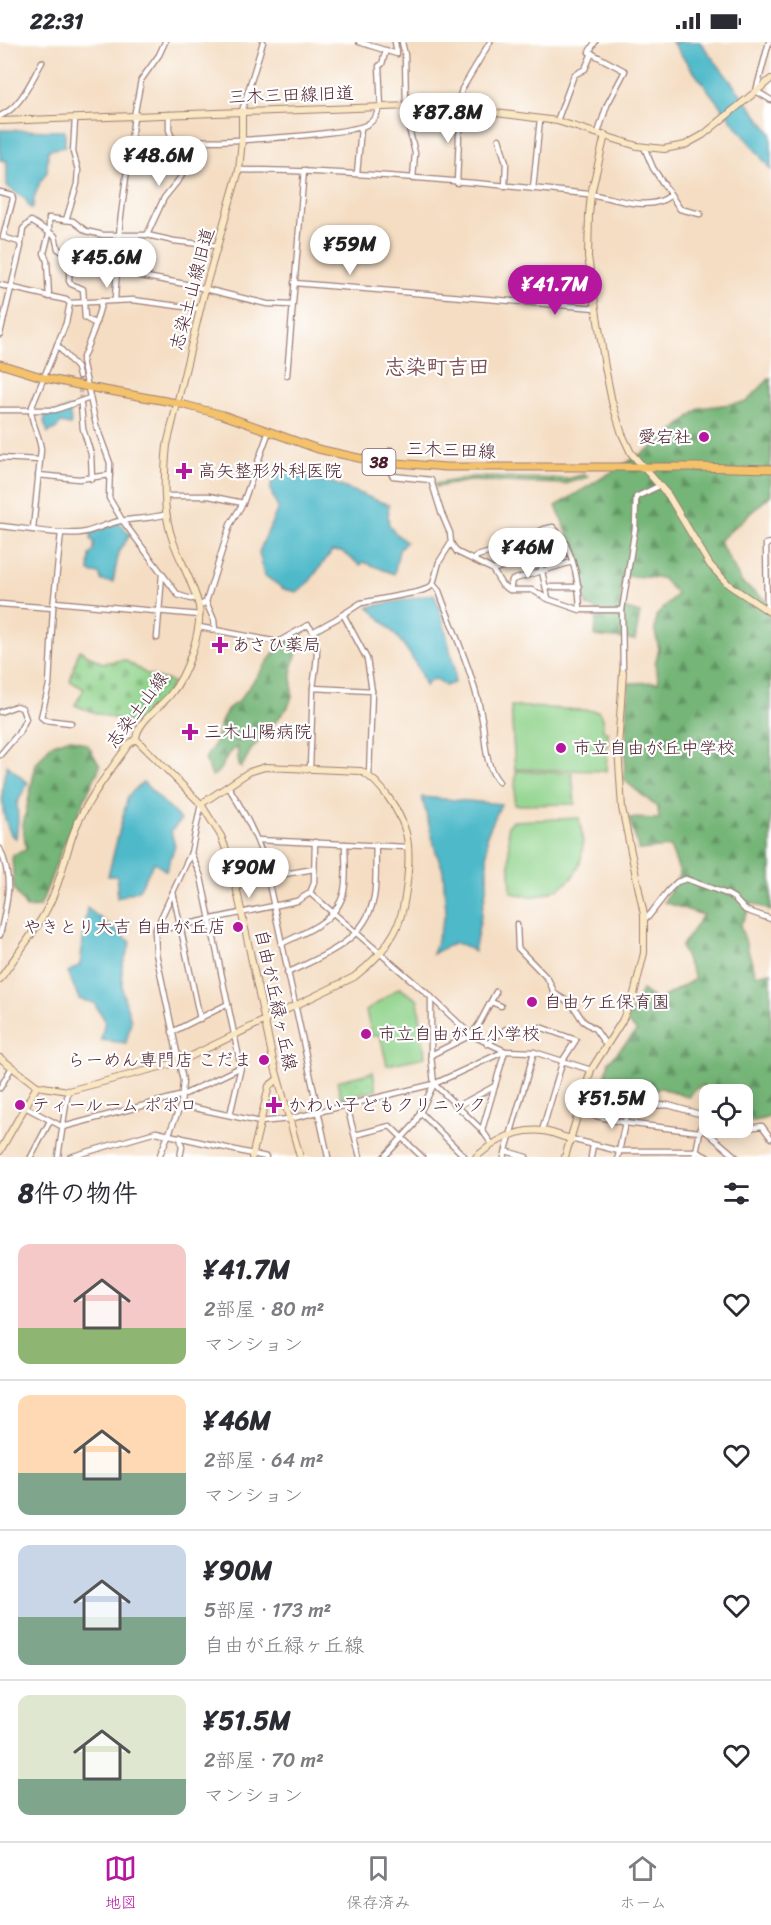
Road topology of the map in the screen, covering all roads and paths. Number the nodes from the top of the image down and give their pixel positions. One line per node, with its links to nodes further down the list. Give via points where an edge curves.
1 (165, 42): 24 (street, via 141,80)
2 (263, 42): 21 (street)
3 (359, 42): 9 (street)
4 (395, 42): 11 (street)
5 (402, 42): 12 (street)
6 (490, 42): 19 (street, via 462,89)
7 (595, 42): 10 (street, via 589,52)
8 (769, 42): 15 (street)
9 (386, 50): 11 (street); 18 (street, via 379,66)
10 (592, 53): 28 (street, via 585,69 574,75); 30 (street, via 625,71 608,105)
11 (397, 54): 12 (street)
12 (405, 55): 17 (street)
13 (42, 62): 23 (street, via 21,99)
14 (771, 79): 15 (street, 三木三田線旧道)
15 (756, 91): 16 (street); 34 (street, 三木三田線旧道, via 704,135 685,145)
16 (771, 100)
17 (409, 106): 18 (street, 三木三田線旧道); 19 (street, 三木三田線旧道); 38 (street, via 415,153)
18 (380, 107): 21 (street, 三木三田線旧道); 29 (street, via 372,122)
19 (457, 107): 20 (street, 三木三田線旧道)
20 (465, 109): 25 (street, 三木三田線旧道); 39 (street, via 459,135)
21 (242, 111): 22 (street, 三木三田線旧道); 32 (street, 志染土山線旧道)
22 (169, 114): 24 (street, 三木三田線旧道); 31 (street, via 170,134)
23 (0, 116)
24 (134, 117): 26 (street, 三木三田線旧道); 48 (street)
25 (540, 118): 28 (street, 三木三田線旧道); 41 (street)
26 (75, 119): 27 (street, 三木三田線旧道); 46 (street, via 73,152 77,184)
27 (0, 121)
28 (557, 121): 30 (street, 三木三田線旧道)
29 (361, 128): 32 (street); 37 (street)
30 (601, 134): 34 (street, 三木三田線旧道); 43 (street)
31 (180, 140): 32 (street); 49 (street, via 186,163)
32 (242, 140): 35 (street, 志染土山線旧道)
33 (499, 140): 40 (street, via 506,163)
34 (644, 147): 44 (street)
35 (239, 170): 36 (street); 51 (street, 志染土山線旧道)
36 (303, 170): 37 (street); 53 (street)
37 (357, 174): 38 (street)
38 (413, 179): 39 (street)
39 (457, 183): 40 (street)
40 (505, 187): 41 (street)
41 (533, 189): 43 (street)
42 (0, 192): 50 (street, via 12,195 13,199 3,237)
43 (591, 194): 44 (street, via 652,204); 63 (street, via 588,257)
44 (670, 195): 45 (street, via 680,209)
45 (700, 214)
46 (66, 220): 47 (street, via 49,218); 48 (street, via 86,231)
47 (49, 234): 50 (street, via 31,221 23,230); 57 (street, via 44,253); 59 (street, via 55,236 58,249 70,259 69,281 83,289)
48 (120, 234): 49 (street); 52 (street)
49 (147, 235): 51 (street)
50 (21, 243): 55 (street)
51 (218, 246): 56 (street, 志染土山線旧道)
52 (118, 272): 56 (street); 58 (street)
53 (294, 283): 62 (street); 63 (street)
54 (0, 285): 55 (street)
55 (12, 288): 57 (street); 66 (street)
56 (205, 290): 62 (street, via 267,304); 64 (street, 志染土山線旧道)
57 (49, 297): 61 (street)
58 (115, 299): 60 (street); 64 (street)
59 (84, 301): 60 (street); 61 (street); 65 (street, via 85,318)
60 (102, 301): 65 (street)
61 (70, 303): 67 (street)
62 (292, 305): 69 (street)
63 (596, 308): 81 (street, via 612,402 631,453)
64 (200, 309): 74 (street, 志染土山線旧道)
65 (96, 324): 72 (street, via 82,360)
66 (0, 334)
67 (57, 345): 70 (street); 71 (street)
68 (0, 364): 71 (main road, 三木三田線 / 38)
69 (286, 375)
70 (79, 376)
71 (45, 378): 72 (main road, 三木三田線 / 38); 76 (street)
72 (88, 387): 73 (street); 74 (main road, 三木三田線 / 38)
73 (90, 398): 76 (street, via 55,410); 85 (street, via 110,463)
74 (177, 403): 78 (main road, 三木三田線 / 38); 88 (street, 志染土山線, via 167,445)
75 (81, 405): 86 (street, via 83,429 92,454)
76 (31, 409): 77 (street); 80 (street, via 40,441)
77 (0, 410)
78 (269, 431): 81 (main road, 三木三田線 / 38, via 318,449 372,461 446,467); 89 (street)
79 (0, 458): 80 (street)
80 (40, 460): 84 (street)
81 (643, 467): 82 (main road, 三木三田線 / 38); 87 (street)
82 (771, 469)
83 (389, 470): 95 (street, via 393,476 431,480)
84 (38, 475): 86 (street); 93 (street)
85 (110, 475): 86 (street); 91 (street, via 109,498)
86 (92, 479)
87 (659, 486): 116 (street, via 636,497); 118 (street, via 710,565 729,585)
88 (165, 496): 89 (street, via 208,496); 90 (street, 志染土山線)
89 (243, 504): 111 (street, via 230,525)
90 (166, 514): 91 (street); 108 (street, 志染土山線, via 172,540)
91 (122, 520): 94 (street, via 83,533); 103 (street)
92 (0, 526): 93 (street)
93 (33, 529): 94 (street)
94 (61, 533): 110 (street)
95 (452, 543): 99 (street, via 457,552); 104 (street)
96 (771, 543): 118 (street, via 766,544)
97 (566, 544): 98 (street); 99 (street, via 553,527); 100 (street)
98 (538, 554): 101 (street); 102 (street)
99 (474, 560): 101 (street)
100 (573, 562): 102 (street); 106 (street)
101 (492, 570): 107 (street)
102 (543, 571): 105 (street); 107 (street, via 512,580)
103 (162, 574): 108 (street, via 178,595); 117 (street)
104 (433, 584): 119 (street, via 418,592 361,603); 134 (street, via 439,591 476,695 488,761)
105 (546, 587): 106 (street); 109 (street)
106 (579, 587): 115 (street)
107 (510, 590): 109 (street, via 532,590)
108 (197, 598): 113 (street, 志染土山線)
109 (548, 599): 115 (street)
110 (54, 602): 114 (street); 117 (street)
111 (206, 602): 113 (street); 122 (street)
112 (0, 604): 114 (street)
113 (199, 606): 120 (street, 志染土山線)
114 (53, 608): 129 (street, via 49,686 41,717)
115 (580, 610): 116 (street)
116 (622, 610): 125 (street)
117 (159, 611): 120 (street); 124 (street)
118 (769, 612)
119 (344, 614): 123 (street); 127 (street, via 367,659)
120 (200, 615): 121 (street, 志染土山線)
121 (199, 627): 122 (street); 130 (street, 志染土山線, via 177,685 140,728)
122 (215, 630): 123 (street, via 278,642 308,625)
123 (314, 631): 126 (street, via 317,643)
124 (157, 638)
125 (623, 672): 153 (street, via 618,748 622,808)
126 (313, 688): 127 (street); 132 (street)
127 (372, 691): 133 (street)
128 (0, 712): 131 (street, via 16,706 22,708 26,719)
129 (71, 723)
130 (136, 739): 136 (street, 自由が丘緑ヶ丘線); 164 (street, 志染土山線, via 84,811 48,906)
131 (0, 755)
132 (310, 768): 133 (street, via 361,771); 135 (street, via 265,767)
133 (369, 776): 141 (street, via 401,818)
134 (499, 782)
135 (228, 786): 136 (street); 137 (street)
136 (201, 804): 143 (street); 151 (street, 自由が丘緑ヶ丘線, via 221,836)
137 (257, 840): 138 (street); 145 (street)
138 (315, 842): 139 (street); 144 (street)
139 (345, 844): 140 (street); 152 (street, via 344,890)
140 (376, 845): 141 (street); 159 (street, via 374,896 369,914)
141 (407, 847): 162 (street, via 403,912 395,933)
142 (0, 849): 148 (street, via 6,863)
143 (191, 853): 146 (street); 154 (street)
144 (314, 869): 145 (street); 147 (street)
145 (267, 877): 150 (street)
146 (173, 892): 157 (street); 158 (street)
147 (310, 893): 150 (street, via 297,901); 152 (street)
148 (9, 894): 149 (street); 160 (street)
149 (0, 895)
150 (272, 906): 151 (street); 161 (street)
151 (242, 912): 154 (street); 172 (street, 自由が丘緑ヶ丘線)
152 (333, 913): 159 (street); 161 (street, via 313,929)
153 (644, 918): 155 (street, via 677,882 686,879 727,894 745,910); 177 (street, via 644,953 634,994)
154 (210, 919): 157 (street); 168 (street)
155 (771, 919)
156 (517, 924): 177 (street, via 518,948 548,979 555,994 572,1004)
157 (180, 926): 158 (street); 171 (street)
158 (155, 931): 173 (street)
159 (356, 932): 162 (street); 163 (street, via 336,950)
160 (0, 935)
161 (281, 944): 163 (street)
162 (380, 954): 166 (street); 170 (street, via 354,977)
163 (287, 973): 170 (street)
164 (0, 979)
165 (496, 992): 167 (street)
166 (431, 997): 175 (street); 180 (street)
167 (491, 1002): 169 (street); 175 (street)
168 (228, 1004): 171 (street); 174 (street)
169 (501, 1006)
170 (294, 1007): 172 (street); 202 (street)
171 (200, 1019): 173 (street)
172 (264, 1022): 174 (street); 187 (street, 自由が丘緑ヶ丘線)
173 (172, 1032): 183 (street)
174 (235, 1035): 183 (street); 185 (street)
175 (471, 1035): 176 (street); 180 (street)
176 (487, 1044): 178 (street); 182 (street, via 506,1029 522,1032 540,1026 576,1040)
177 (606, 1045): 186 (street)
178 (505, 1051): 179 (street); 188 (street); 190 (street)
179 (534, 1052): 182 (street); 214 (street)
180 (431, 1055): 188 (street)
181 (0, 1058): 184 (street)
182 (563, 1060): 186 (street); 213 (street)
183 (179, 1062): 192 (street); 194 (street)
184 (12, 1067): 189 (street); 191 (street)
185 (241, 1067): 194 (street); 204 (street)
186 (591, 1070): 193 (street)
187 (278, 1079): 205 (street, 自由が丘緑ヶ丘線); 207 (street, via 269,1086)
188 (434, 1084): 196 (street); 197 (street); 200 (street)
189 (37, 1086): 192 (street); 198 (street)
190 (495, 1086): 197 (street); 211 (street)
191 (0, 1088)
192 (68, 1091): 209 (street)
193 (586, 1091): 199 (street); 201 (street)
194 (183, 1095): 195 (street); 209 (street)
195 (181, 1105): 204 (street); 216 (street)
196 (347, 1106): 202 (street); 217 (street)
197 (458, 1106): 211 (street)
198 (25, 1107): 206 (street); 227 (street)
199 (628, 1107): 203 (street, via 668,1105); 208 (street)
200 (420, 1112): 219 (street); 241 (street)
201 (580, 1112): 208 (street); 222 (street)
202 (317, 1113): 205 (street); 237 (street)
203 (699, 1114)
204 (230, 1115): 207 (street)
205 (289, 1119): 207 (street); 236 (street, 自由が丘緑ヶ丘線)
206 (50, 1121): 209 (street); 230 (street)
207 (260, 1122): 229 (street)
208 (625, 1123): 212 (street); 228 (street)
209 (63, 1127): 231 (street)
210 (753, 1127): 221 (street, via 762,1126)
211 (482, 1130): 223 (street)
212 (699, 1130)
213 (542, 1131): 214 (street); 222 (street)
214 (511, 1134): 223 (street); 226 (street)
215 (699, 1134): 225 (street)
216 (168, 1135): 218 (street); 232 (street, via 156,1132); 233 (street)
217 (355, 1136): 219 (street, via 390,1126); 238 (street)
218 (180, 1137): 229 (street); 234 (street)
219 (402, 1137): 239 (street); 240 (street)
220 (711, 1138): 249 (street)
221 (771, 1138)
222 (571, 1139): 224 (street); 245 (street)
223 (491, 1143): 242 (street)
224 (593, 1145): 228 (street); 246 (street)
225 (695, 1150): 228 (street); 247 (street); 248 (street)
226 (506, 1151): 243 (street); 244 (street)
227 (0, 1152)
228 (618, 1154)
229 (253, 1156): 235 (street)
230 (31, 1157)
231 (58, 1157)
232 (70, 1157)
233 (159, 1157)
234 (180, 1157)
235 (266, 1157)
236 (300, 1157)
237 (328, 1157)
238 (360, 1157)
239 (384, 1157)
240 (422, 1157)
241 (465, 1157)
242 (476, 1157)
243 (504, 1157)
244 (526, 1157)
245 (565, 1157)
246 (591, 1157)
247 (695, 1157)
248 (707, 1157)
249 (736, 1157)

